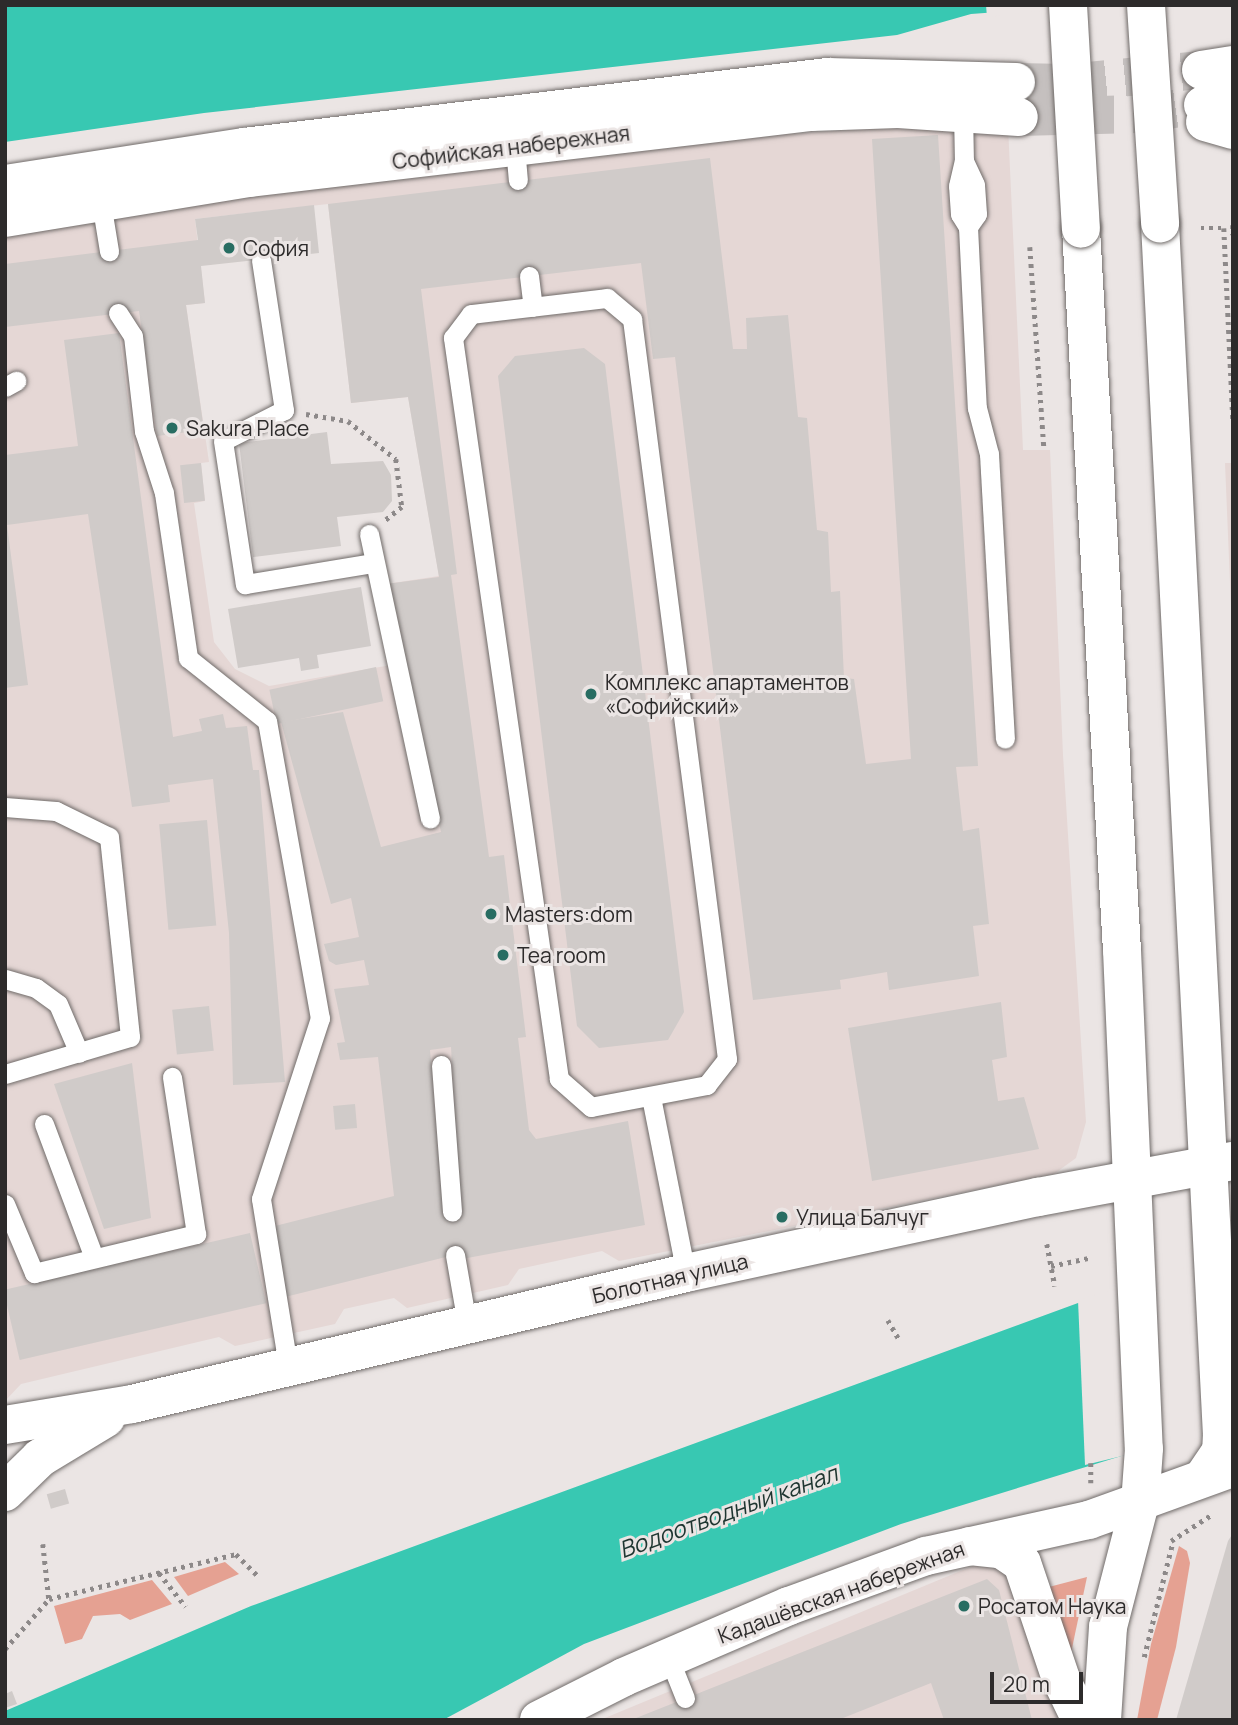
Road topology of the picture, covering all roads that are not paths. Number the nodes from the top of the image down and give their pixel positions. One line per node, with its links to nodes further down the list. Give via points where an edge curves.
1 (1068, 5): 25 (street, bridge)
2 (1146, 5): 24 (street, bridge)
3 (963, 111): 4 (street, Софийская набережная, via 1018,99 828,77 244,146); 5 (street, Софийская набережная, via 811,112 516,163 250,178); 14 (lane, via 964,161 958,186 960,215 968,228 977,408 989,454)
4 (5, 184)
5 (101, 202): 6 (street, Софийская набережная); 7 (lane)
6 (5, 218)
7 (108, 251)
8 (261, 260): 13 (lane, via 284,410 223,441 245,584)
9 (529, 276): 10 (lane)
10 (533, 307): 22 (lane, via 607,298 632,319 727,1059 707,1085); 22 (lane, via 471,314 453,338 559,1079 591,1107)
11 (118, 313): 32 (lane, via 133,336 144,431 163,493 188,658 267,721 320,1018 261,1199)
12 (369, 534): 13 (lane)
13 (373, 563): 16 (lane)
14 (1005, 739)
15 (5, 807): 18 (lane, via 56,811 109,837 130,1037)
16 (430, 819)
17 (5, 979): 18 (lane, via 36,988 58,1004)
18 (79, 1052): 20 (lane)
19 (441, 1065): 27 (lane)
20 (5, 1074)
21 (172, 1077): 29 (lane, via 196,1234)
22 (651, 1097): 30 (lane)
23 (44, 1124): 29 (lane)
24 (1221, 1163): 25 (street, Болотная улица); 35 (street, via 1213,1253)
25 (1133, 1181): 30 (street, Болотная улица); 37 (street, via 1144,1449)
26 (5, 1204): 29 (lane, via 34,1273)
27 (452, 1212)
28 (456, 1255): 31 (lane)
29 (94, 1258)
30 (686, 1273): 31 (street, Болотная улица)
31 (467, 1324): 32 (street, Болотная улица)
32 (288, 1366): 33 (street, Болотная улица)
33 (132, 1404): 34 (street, Болотная улица); 36 (street, Болотная улица, via 40,1458)
34 (5, 1425)
35 (1220, 1460): 37 (street, Кадашёвская набережная)
36 (5, 1492)
37 (1140, 1503): 38 (street, Кадашёвская набережная, via 1078,1523); 43 (street, via 1108,1627)
38 (954, 1547): 39 (street, Кадашёвская набережная, via 789,1606); 42 (street, via 1001,1549 1022,1563 1061,1679)
39 (669, 1658): 40 (lane); 41 (street, Кадашёвская набережная)
40 (685, 1698)
41 (539, 1720)
42 (1081, 1720)
43 (1101, 1720)

